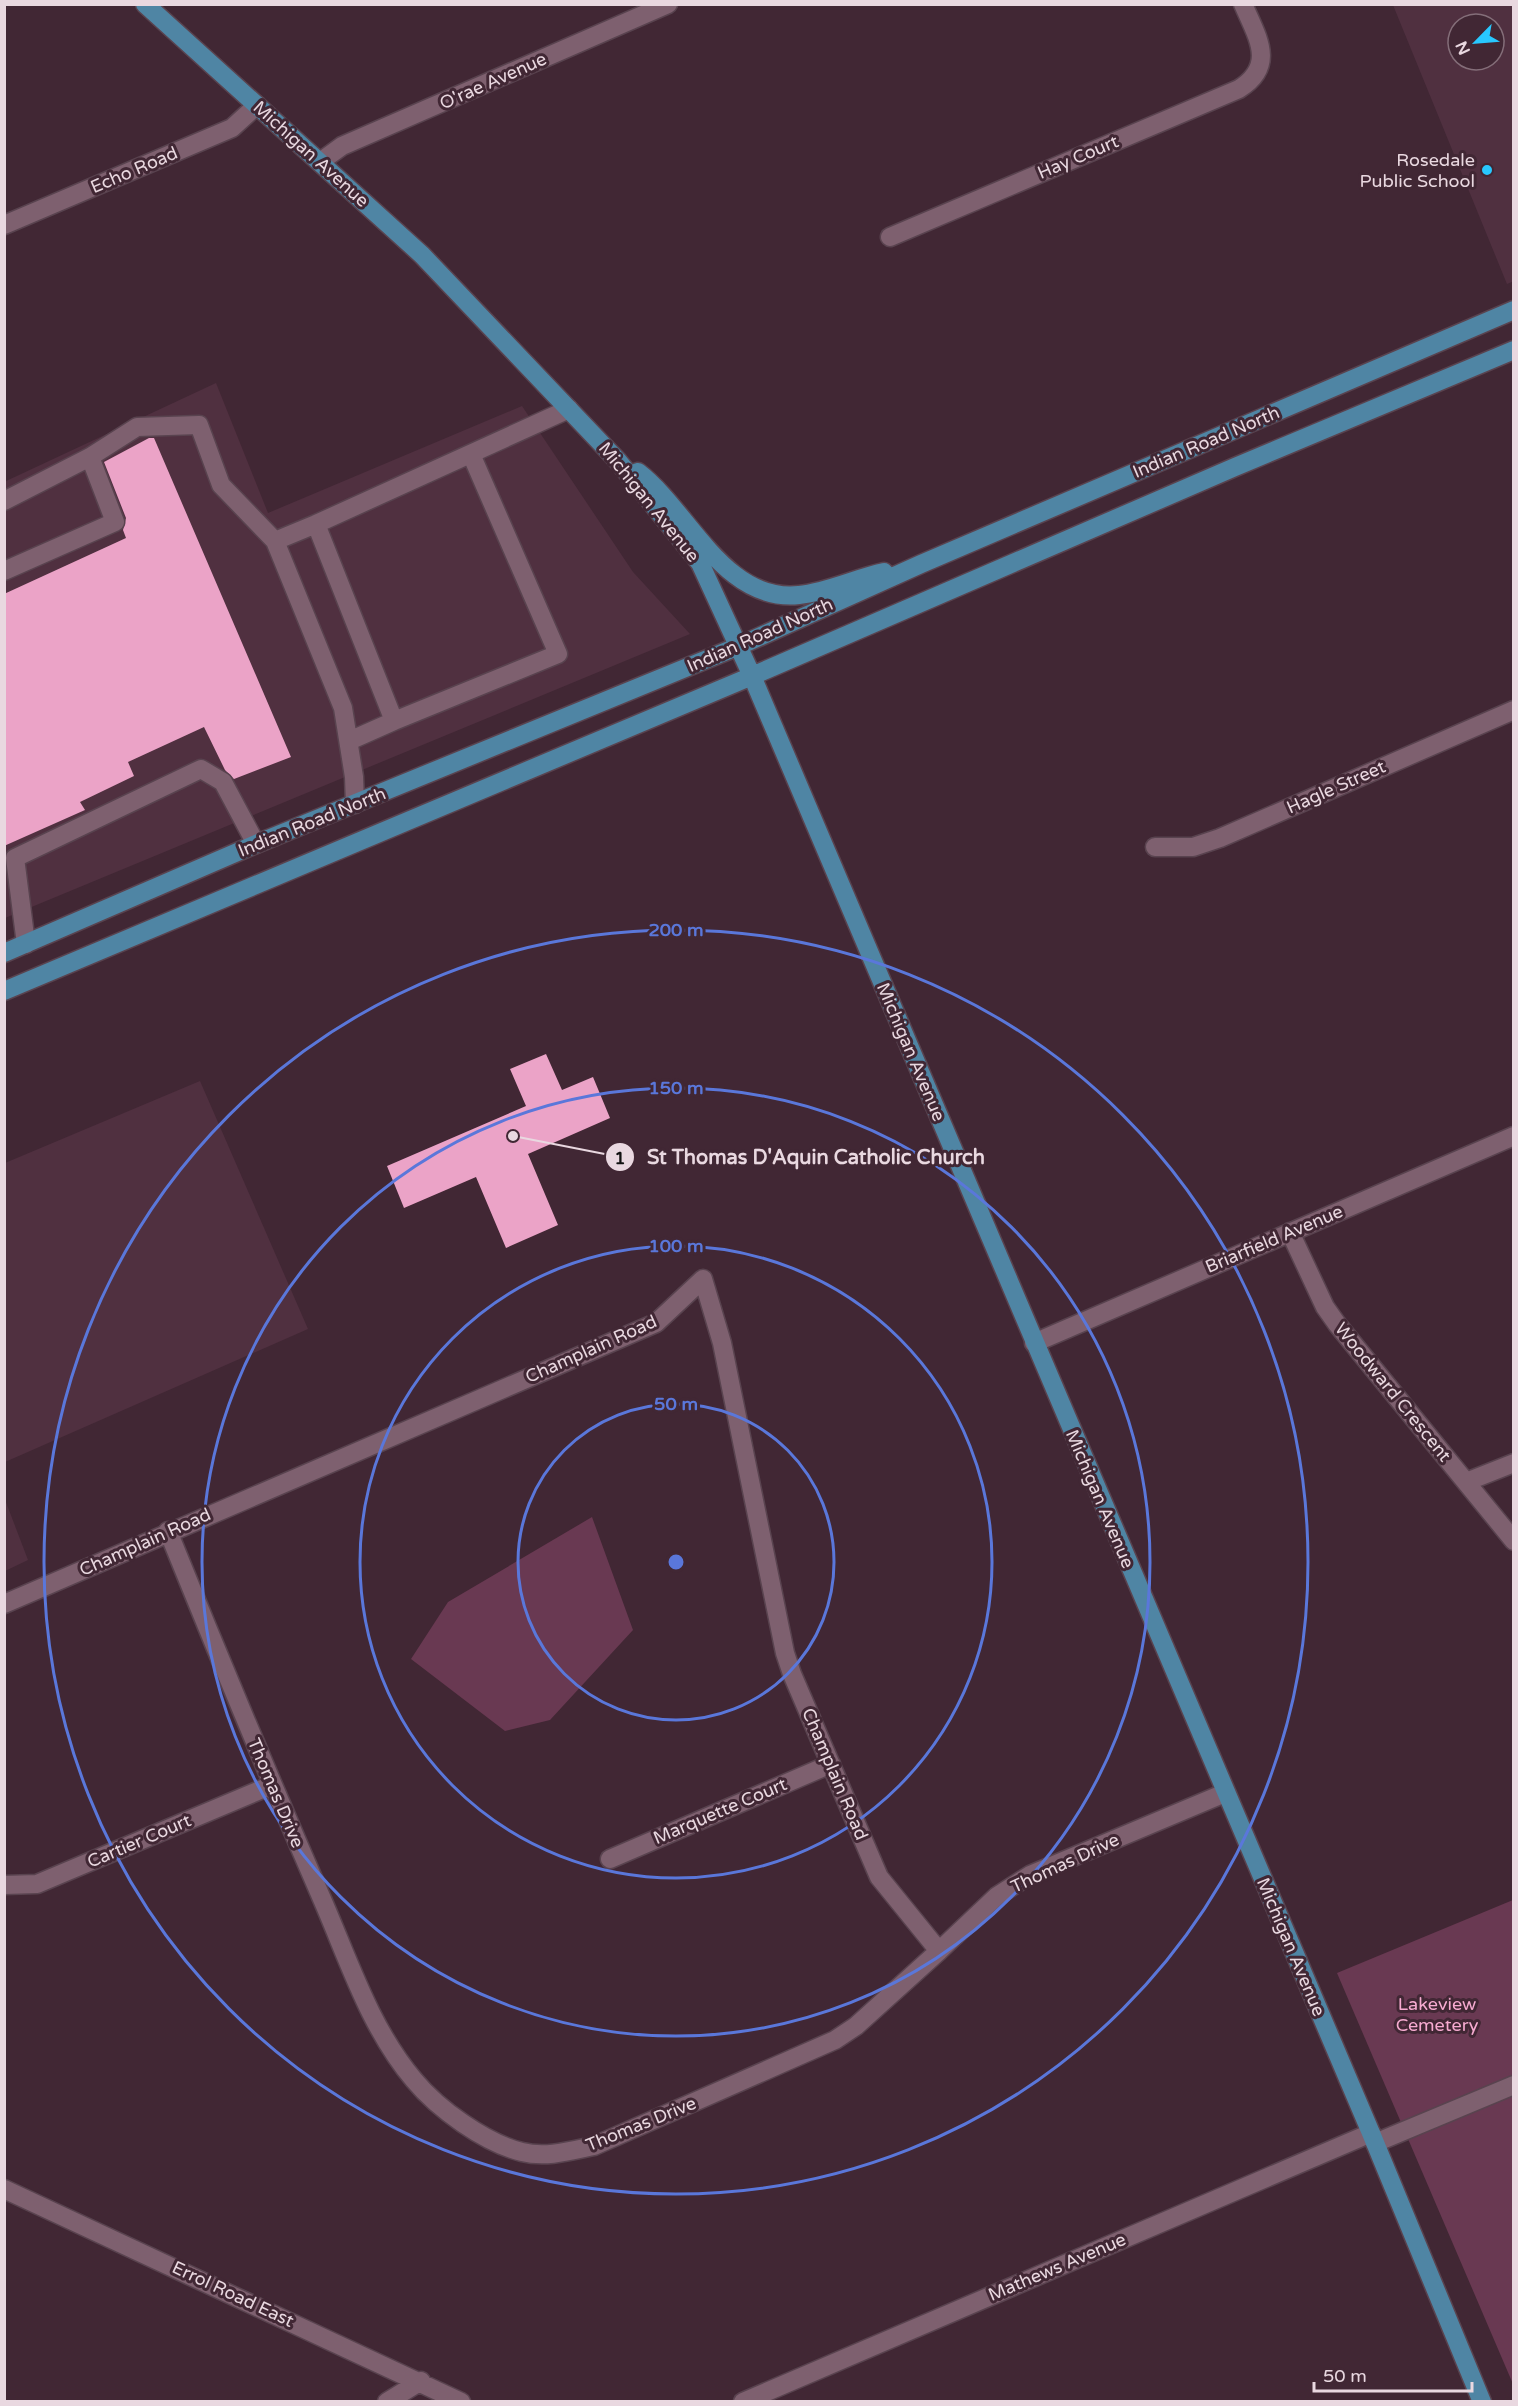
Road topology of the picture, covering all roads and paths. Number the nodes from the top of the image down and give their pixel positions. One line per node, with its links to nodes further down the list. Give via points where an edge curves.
1 (145, 4): 4 (main road, Michigan Avenue)
2 (668, 4): 5 (street, O'rae Avenue, via 342,146)
3 (1243, 4): 7 (street, Hay Court, via 1262,49 1259,69 1239,89)
4 (257, 105): 5 (main road, Michigan Avenue); 6 (street, Echo Road, via 232,128)
5 (320, 162): 10 (main road, Michigan Avenue, via 422,255)
6 (4, 225)
7 (890, 237)
8 (1514, 310): 17 (main road, Indian Road North)
9 (1514, 350): 20 (main road, Indian Road North)
10 (569, 409): 11 (street); 13 (main road, Michigan Avenue)
11 (471, 454): 15 (street); 22 (street, via 558,654)
12 (90, 458): 14 (street); 16 (street, via 137,427 199,425 221,484); 18 (street, via 115,522)
13 (618, 461): 17 (main road, via 663,494 723,567 751,586 799,595); 19 (main road, Michigan Avenue, via 700,563)
14 (4, 501)
15 (316, 524): 16 (street); 22 (street)
16 (275, 541): 23 (street, via 343,708)
17 (921, 564): 19 (main road, Indian Road North)
18 (4, 571)
19 (739, 646): 20 (main road, Michigan Avenue); 24 (main road, Indian Road North)
20 (752, 676): 29 (main road, Indian Road North); 32 (main road, Michigan Avenue)
21 (1514, 710): 26 (street, Hagle Street, via 1220,838 1193,847)
22 (394, 721): 23 (street)
23 (349, 741): 24 (street)
24 (355, 804): 25 (main road, Indian Road North)
25 (256, 844): 27 (main road, Indian Road North); 27 (street, via 223,782 201,770 15,858)
26 (1155, 847)
27 (26, 944): 28 (main road, Indian Road North)
28 (4, 953)
29 (4, 991)
30 (1514, 1136): 31 (street, Briarfield Avenue)
31 (1290, 1232): 32 (street, Briarfield Avenue); 34 (street, Woodward Crescent, via 1337,1324)
32 (1034, 1342): 40 (main road, Michigan Avenue)
33 (1514, 1463): 34 (street)
34 (1466, 1482): 36 (street, Woodward Crescent)
35 (168, 1531): 37 (street, Champlain Road); 38 (street, Champlain Road, via 656,1323 703,1279 722,1343 786,1653); 39 (street, Thomas Drive)
36 (1514, 1541)
37 (4, 1604)
38 (831, 1764): 41 (street, Marquette Court); 43 (street, Champlain Road, via 879,1877)
39 (272, 1785): 42 (street, Cartier Court, via 37,1884); 43 (street, Thomas Drive, via 384,2041 443,2110 522,2152 559,2154 594,2146 835,2040 856,2026)
40 (1225, 1793): 43 (street, Thomas Drive, via 1030,1875 997,1896); 45 (main road, Michigan Avenue)
41 (610, 1858)
42 (4, 1885)
43 (939, 1951)
44 (1514, 2085): 45 (street, Mathews Avenue)
45 (1373, 2138): 50 (street, Mathews Avenue); 51 (main road, Michigan Avenue)
46 (4, 2189): 47 (street, Errol Road East)
47 (421, 2381): 48 (street); 49 (street, Errol Road East)
48 (387, 2402)
49 (461, 2402)
50 (743, 2402)
51 (1482, 2402)

